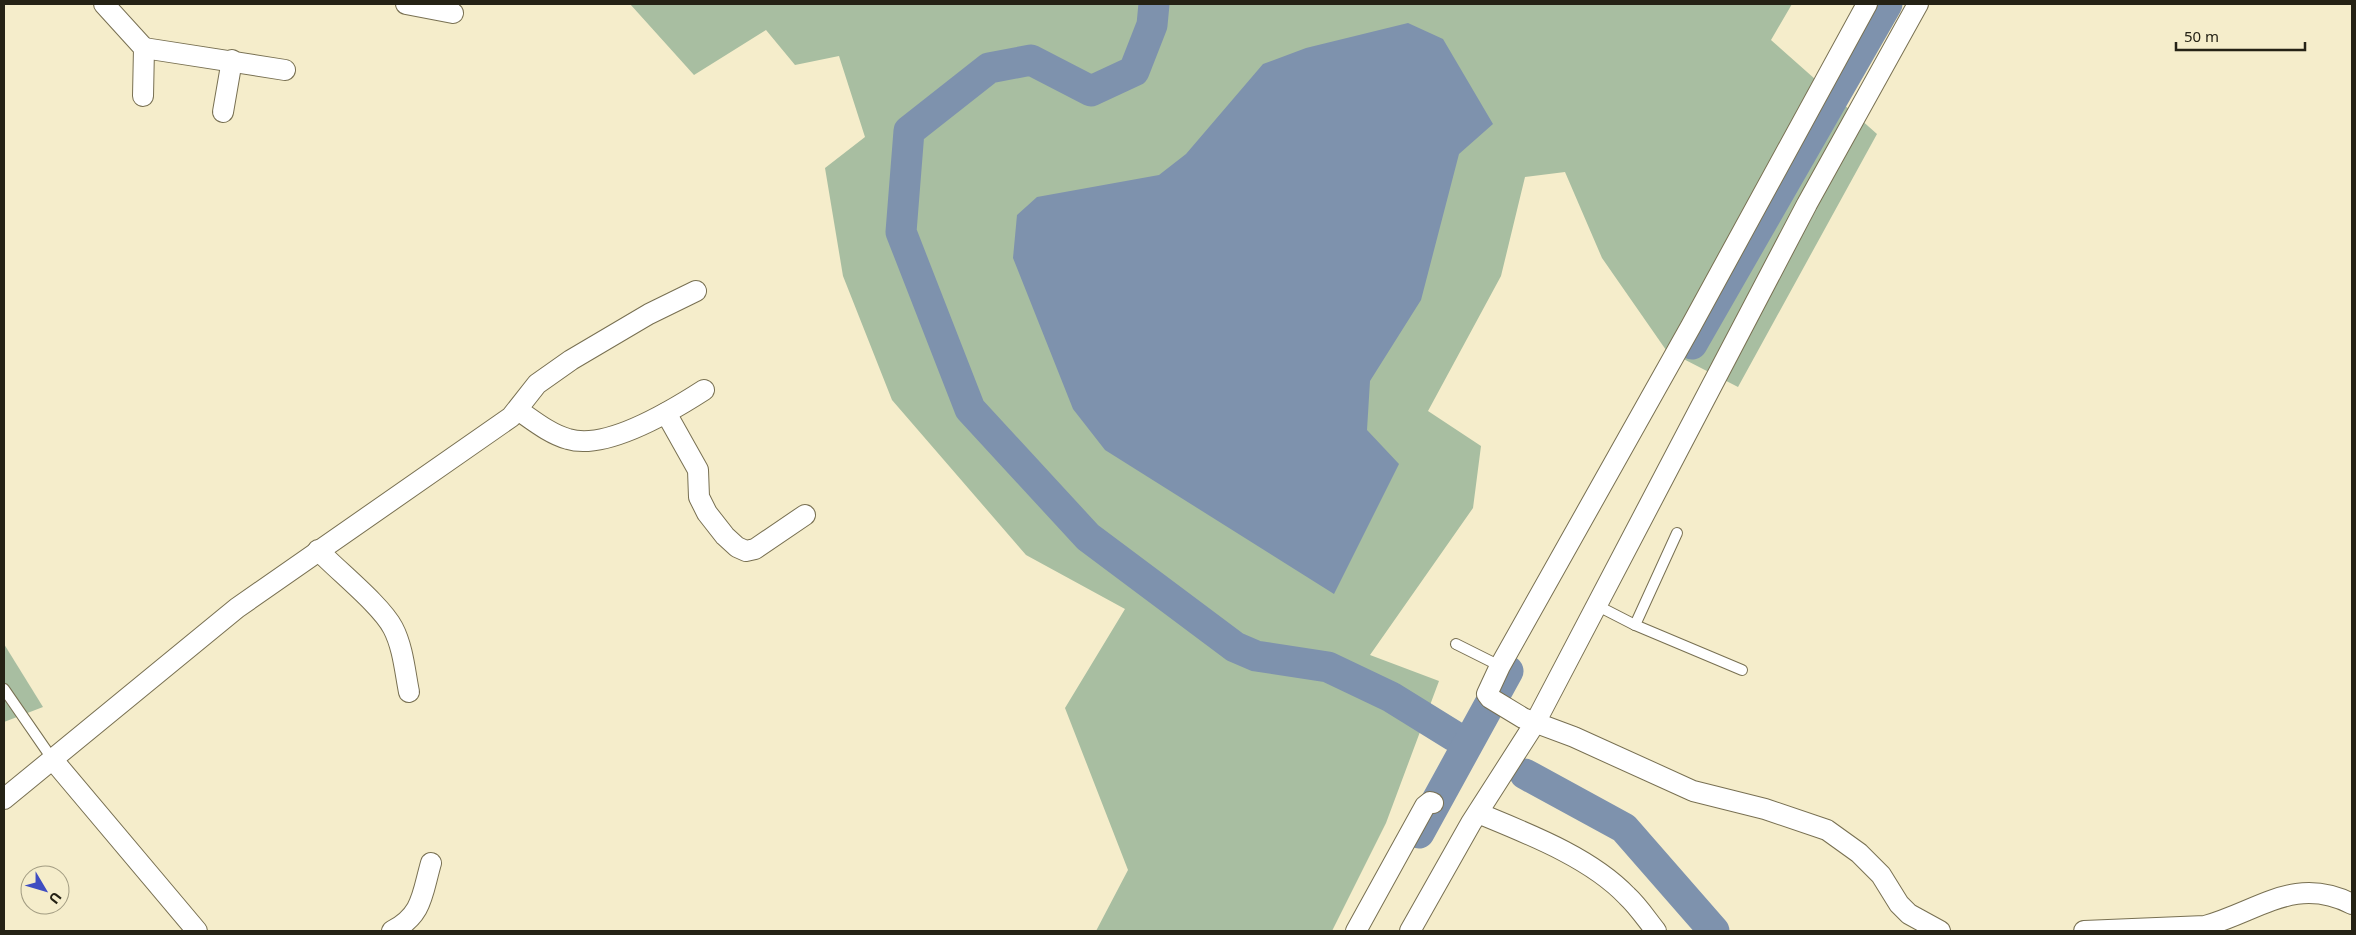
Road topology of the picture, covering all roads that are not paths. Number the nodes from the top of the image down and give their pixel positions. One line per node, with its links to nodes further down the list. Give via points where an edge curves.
1 (104, 4): 6 (street)
2 (406, 4): 5 (street)
3 (1867, 4): 21 (street)
4 (1918, 4): 18 (street, via 1807,204)
5 (453, 13)
6 (144, 48): 7 (street); 9 (street)
7 (232, 60): 8 (street); 10 (street)
8 (284, 70)
9 (143, 96)
10 (223, 112)
11 (696, 291): 13 (street, via 649,314 571,360 537,384)
12 (704, 390): 14 (street)
13 (518, 410): 14 (street, via 551,432 580,441 607,437); 17 (street)
14 (666, 413): 15 (street, via 698,470 702,504 737,547 746,551 754,549)
15 (805, 515)
16 (1677, 533): 19 (lane)
17 (318, 550): 24 (street, via 394,629); 26 (street, via 237,608)
18 (1596, 605): 19 (lane); 25 (street)
19 (1635, 625): 22 (lane)
20 (1456, 644): 21 (lane)
21 (1500, 666): 25 (street, via 1487,694)
22 (1742, 670)
23 (4, 689): 26 (lane)
24 (409, 692)
25 (1528, 726): 29 (street); 37 (street, via 1574,737 1693,791 1765,809 1827,830 1859,852 1909,914)
26 (53, 760): 27 (street); 32 (street)
27 (4, 799)
28 (1433, 803): 34 (street, via 1425,806)
29 (1482, 806): 35 (street); 36 (street, via 1586,864 1627,895)
30 (431, 863): 33 (street, via 413,917)
31 (2352, 904): 38 (street, via 2327,894 2309,893 2276,897 2206,926)
32 (197, 931)
33 (392, 931)
34 (1356, 931)
35 (1410, 931)
36 (1656, 931)
37 (1940, 931)
38 (2084, 931)

